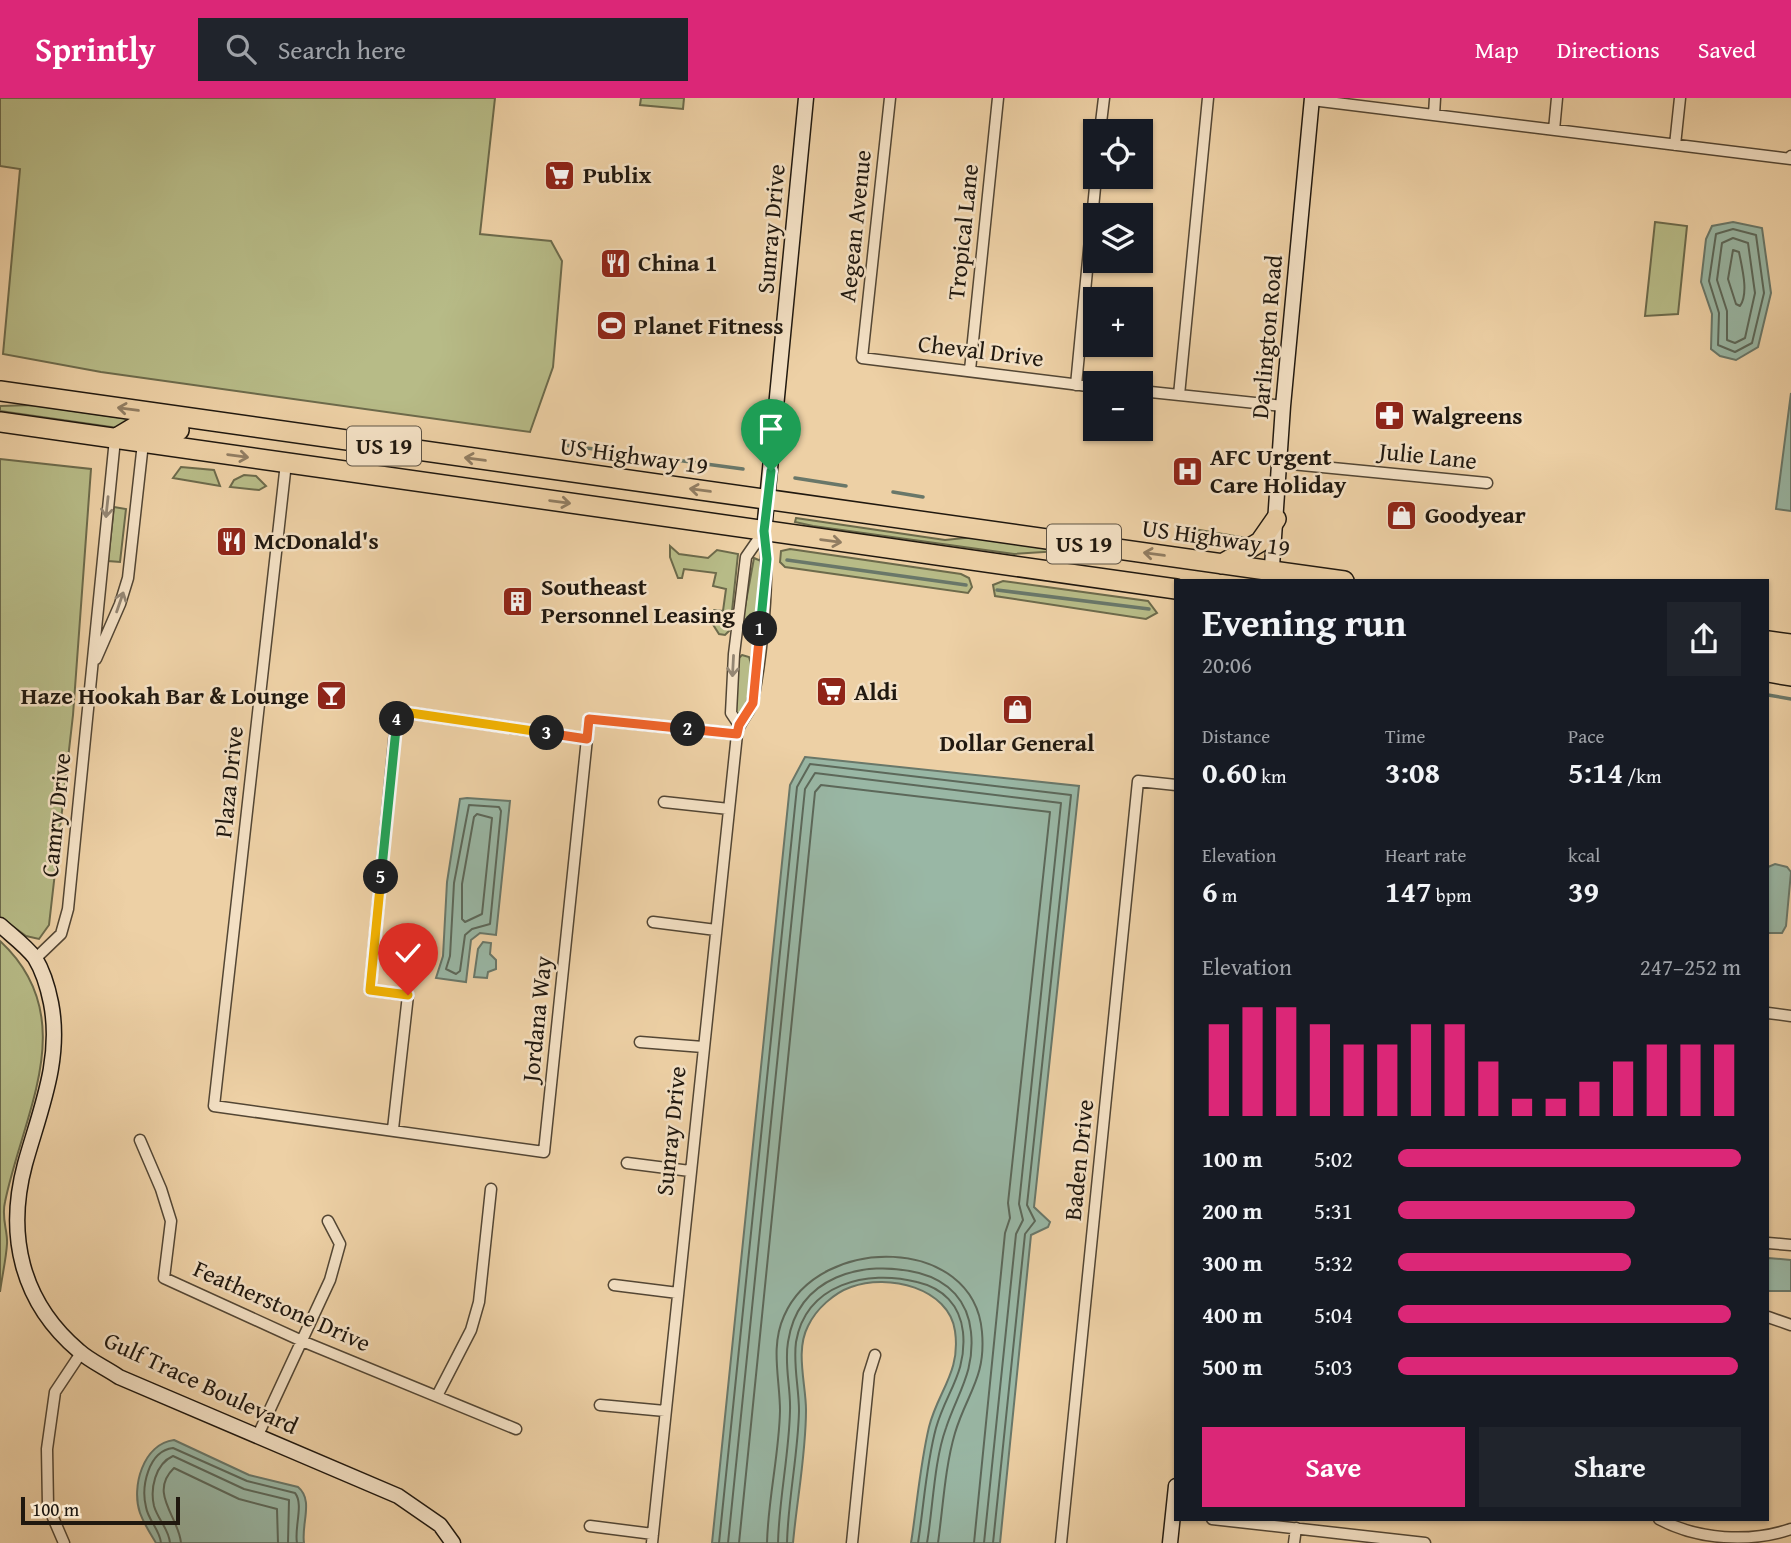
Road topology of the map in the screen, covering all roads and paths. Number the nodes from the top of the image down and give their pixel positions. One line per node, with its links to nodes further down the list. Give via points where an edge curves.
1 (806, 98): 31 (street, Sunray Drive)
2 (890, 98): 16 (street, Aegean Avenue)
3 (998, 98): 17 (street, Tropical Lane)
4 (1104, 98): 11 (street)
5 (1208, 98): 22 (street)
6 (1436, 98): 10 (street)
7 (1557, 98): 12 (street)
8 (1680, 98): 13 (street)
9 (1312, 99): 10 (street); 23 (street, Darlington Road)
10 (1434, 115): 12 (street)
11 (1101, 119)
12 (1554, 130): 13 (street)
13 (1675, 145): 14 (street)
14 (1791, 158)
15 (1095, 189): 18 (street)
16 (862, 358): 17 (street, Cheval Drive)
17 (970, 370): 18 (street, Cheval Drive)
18 (1076, 384): 19 (street, Cheval Drive)
19 (1083, 385)
20 (0, 391): 26 (highway, US Highway 19 / US 19, one-way to 20)
21 (1153, 392): 22 (street)
22 (1179, 395): 23 (street)
23 (1283, 406): 29 (street, Darlington Road)
24 (0, 422): 25 (highway, US 19)
25 (115, 439): 26 (highway, via 126,430 145,426 289,446); 27 (highway, US 19); 42 (street, Camry Drive, one-way to 42)
26 (340, 440): 31 (highway, US Highway 19 / US 19, one-way to 26)
27 (143, 443): 28 (highway, US 19, one-way to 28); 42 (street, Camry Drive, one-way to 27, via 128,578)
28 (286, 463): 33 (highway, US 19, one-way to 33); 58 (street, Plaza Drive)
29 (1281, 463): 30 (street, Julie Lane); 32 (street, Darlington Road)
30 (1487, 483)
31 (768, 500): 33 (street, Sunray Drive); 34 (highway, US Highway 19 / US 19, one-way to 31)
32 (1276, 519): 34 (highway, via 1260,542); 35 (street, Darlington Road)
33 (764, 531): 37 (highway, US 19, one-way to 37); 45 (street, Sunray Drive, via 767,559 753,703); 45 (street, Sunray Drive, one-way to 45, via 746,557 739,605 731,713)
34 (1222, 564): 35 (highway, US Highway 19 / US 19)
35 (1272, 576): 36 (highway, US Highway 19 / US 19)
36 (1315, 579)
37 (1174, 589)
38 (1769, 641): 39 (highway)
39 (1791, 645)
40 (1769, 659): 41 (highway)
41 (1791, 661)
42 (93, 664): 53 (street, Camry Drive, via 64,928)
43 (1769, 672): 44 (highway)
44 (1791, 676)
45 (738, 729): 46 (street, via 589,719); 49 (street, Sunray Drive)
46 (587, 739): 59 (street, Jordana Way, via 544,1152); 59 (street, via 397,711 370,990 408,995)
47 (1174, 785): 90 (street, Baden Drive, via 1138,781)
48 (664, 802): 49 (street)
49 (729, 809): 52 (street, Sunray Drive)
50 (653, 922): 52 (street)
51 (0, 925): 53 (street, Gulf Trace Boulevard)
52 (716, 930): 57 (street, Sunray Drive)
53 (35, 959): 72 (street, Gulf Trace Boulevard, via 48,989 53,1056 49,1090 25,1165 16,1215 23,1273 44,1314)
54 (1769, 1013): 55 (street)
55 (1791, 1016)
56 (640, 1042): 57 (street)
57 (703, 1047): 62 (street, Sunray Drive)
58 (214, 1106): 59 (street, Jordana Way)
59 (393, 1129)
60 (140, 1140): 71 (street, Featherstone Drive, via 171,1222 164,1278)
61 (627, 1163): 62 (street)
62 (690, 1171): 68 (street, Sunray Drive)
63 (491, 1189): 74 (street, via 479,1302 471,1330)
64 (328, 1221): 71 (street, via 340,1244 330,1280)
65 (1769, 1243): 66 (street)
66 (1791, 1245)
67 (614, 1285): 68 (street)
68 (678, 1293): 76 (street, Sunray Drive)
69 (1769, 1317): 70 (street)
70 (1791, 1325)
71 (302, 1341): 74 (street, Featherstone Drive); 78 (street)
72 (81, 1353): 78 (street, Gulf Trace Boulevard, via 119,1377); 87 (street, via 55,1392 47,1449 48,1506)
73 (875, 1355): 89 (street, via 869,1374)
74 (438, 1394): 77 (street, Featherstone Drive)
75 (600, 1405): 76 (street)
76 (665, 1411): 85 (street, Sunray Drive)
77 (516, 1429)
78 (258, 1435): 88 (street, Gulf Trace Boulevard, via 398,1496 440,1525)
79 (1174, 1521): 91 (street)
80 (1231, 1521): 83 (street)
81 (1663, 1521): 84 (street, via 1694,1535 1727,1542 1757,1542)
82 (590, 1526): 85 (street)
83 (1296, 1528): 86 (street); 92 (street)
84 (1791, 1529)
85 (653, 1538)
86 (1408, 1542): 93 (street)
87 (64, 1543)
88 (453, 1543)
89 (852, 1543)
90 (1061, 1543)
91 (1170, 1543)
92 (1294, 1543)
93 (1425, 1543)

